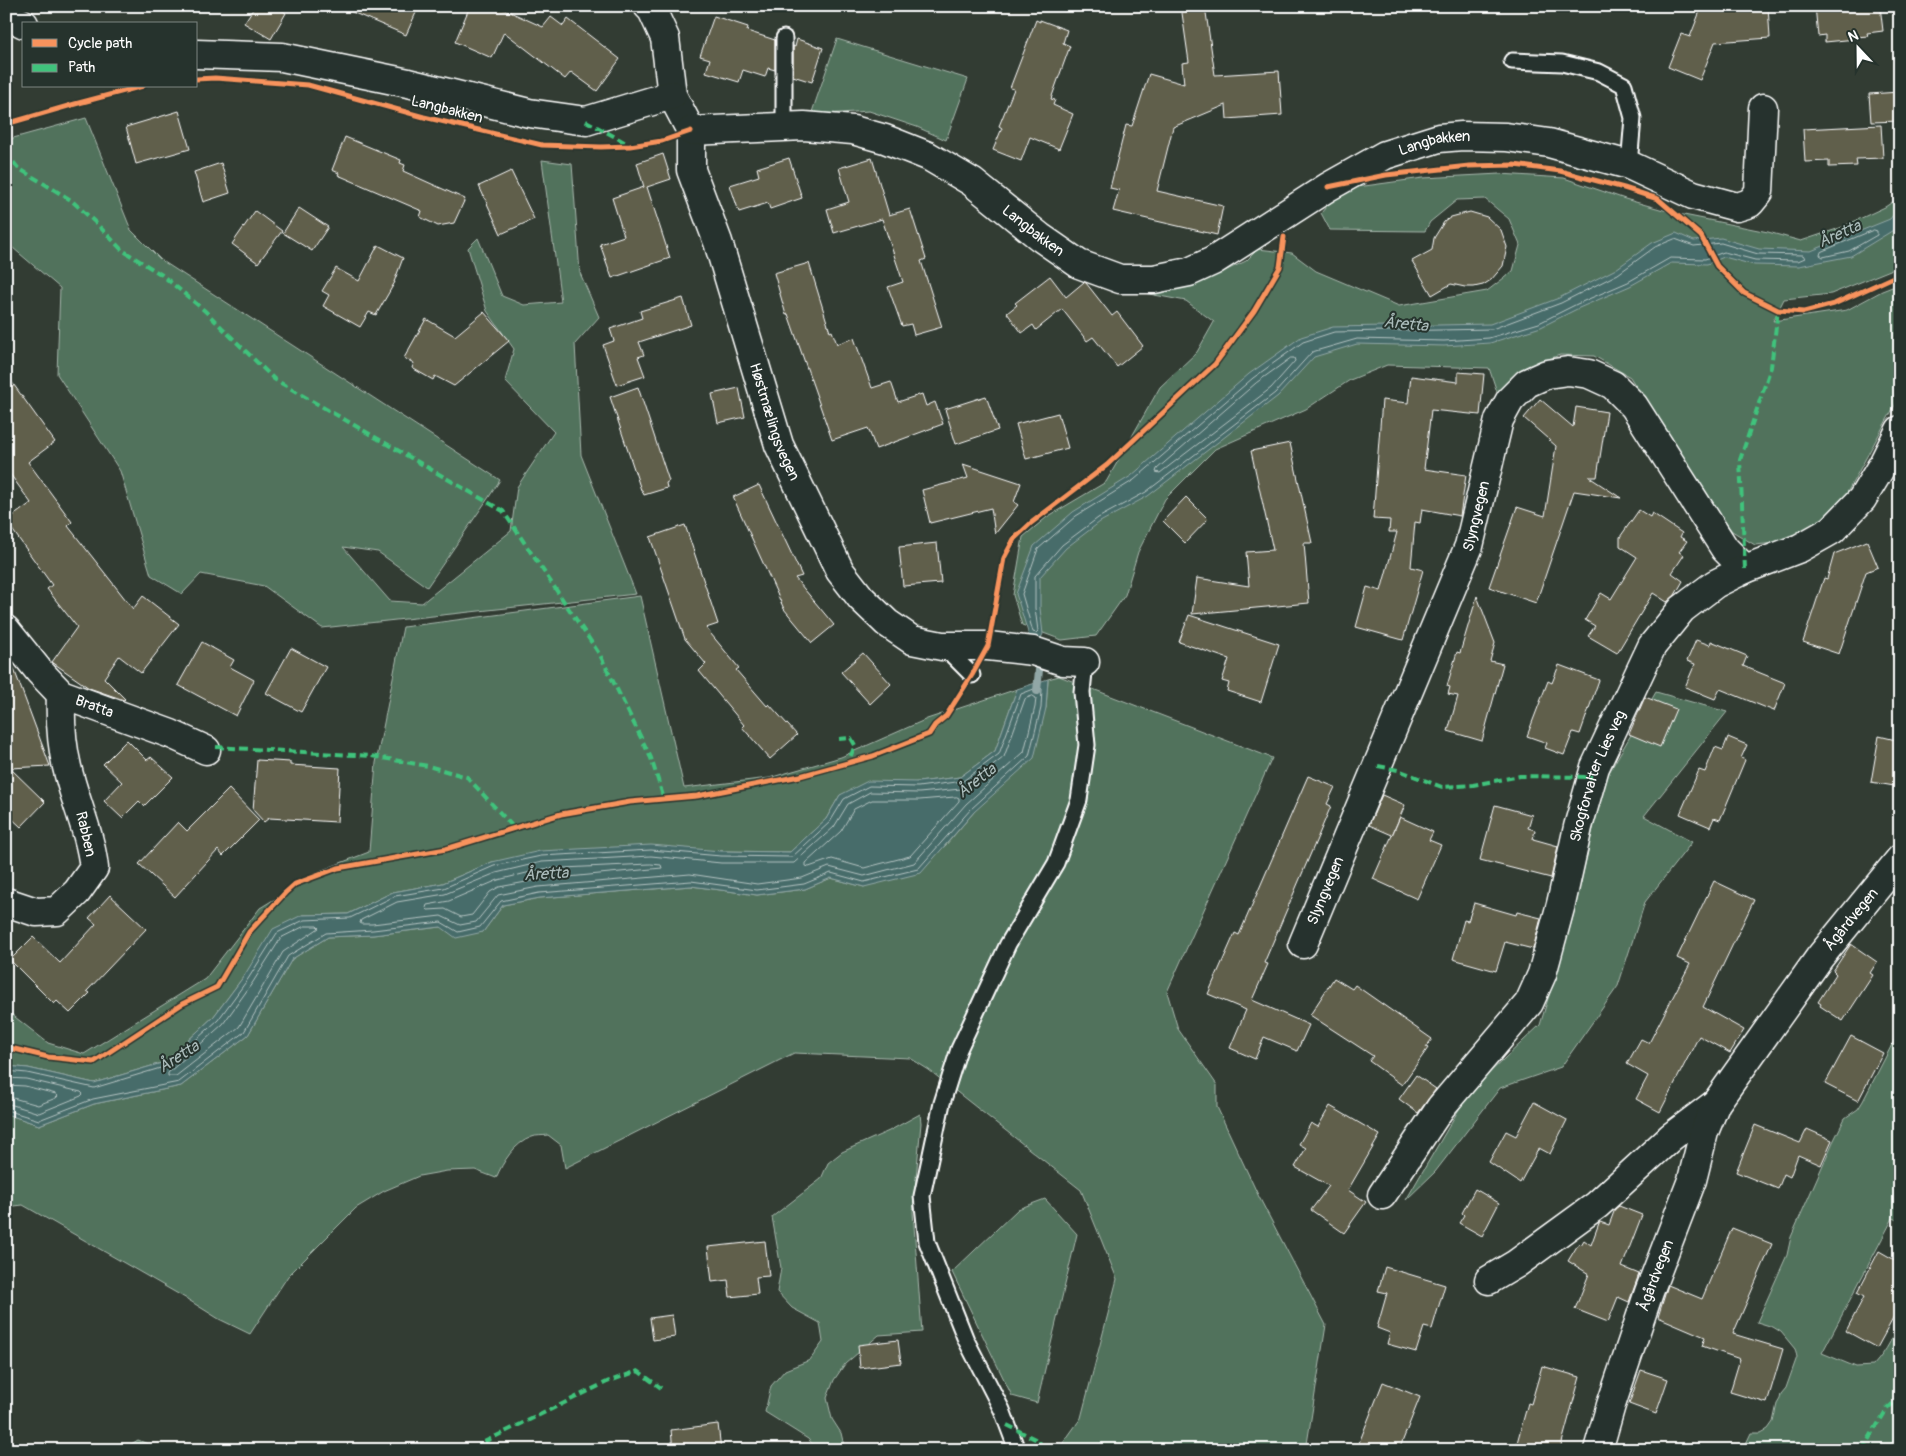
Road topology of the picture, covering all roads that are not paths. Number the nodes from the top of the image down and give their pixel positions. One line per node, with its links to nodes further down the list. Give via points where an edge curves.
1 (648, 6): 7 (street, Høstmælingsvegen, via 665,38)
2 (6, 15): 3 (street)
3 (22, 23)
4 (784, 38): 9 (lane)
5 (198, 54): 7 (street, Langbakken, via 282,57 408,83 529,113 586,122)
6 (1512, 61): 11 (lane, via 1562,63 1599,72 1624,85 1632,118)
7 (672, 94): 10 (street, Høstmælingsvegen)
8 (1763, 108): 11 (street, Langbakken, via 1759,192 1750,203 1737,207 1693,195)
9 (784, 127): 10 (street, Langbakken); 11 (street, Langbakken, via 853,130 928,156 972,182 1040,238 1079,264 1120,280 1154,279 1189,272 1213,261 1328,187 1385,155 1439,138 1506,137 1549,143)
10 (691, 131): 15 (street, Høstmælingsvegen, via 691,170 718,242 779,445 840,571 861,598 887,623 912,640)
11 (1629, 165)
12 (1900, 430): 13 (street, Skogforvalter Lies veg, via 1862,498 1832,530 1800,548)
13 (1745, 569): 22 (street, Slyngvegen, via 1726,549 1634,406 1613,385 1589,374 1568,371 1547,374 1527,383 1510,400 1499,420 1469,546); 24 (street, Skogforvalter Lies veg, via 1715,584 1682,610 1652,646 1595,767 1545,965 1529,1003 1441,1107)
14 (6, 630): 18 (street, Bratta)
15 (942, 646): 16 (street, Høstmælingsvegen, via 988,646 1033,651 1063,661); 17 (lane)
16 (1085, 662): 26 (lane, via 1082,692 1087,744 1079,800 1056,863 1008,944 959,1048 942,1103 922,1196 927,1242 966,1340 1002,1410)
17 (972, 674)
18 (62, 694): 19 (street, Bratta); 21 (street, Rabben, via 60,723 67,768 92,849 94,868 77,892 57,911 36,912)
19 (206, 750)
20 (1900, 859): 23 (street, Ågårdvegen, via 1820,957)
21 (6, 902)
22 (1303, 944)
23 (1716, 1103): 25 (street, Ågårdvegen, via 1671,1137 1597,1205); 27 (street, Ågårdvegen, via 1704,1132 1692,1180 1649,1292)
24 (1382, 1196)
25 (1489, 1280)
26 (1017, 1450)
27 (1598, 1450)

